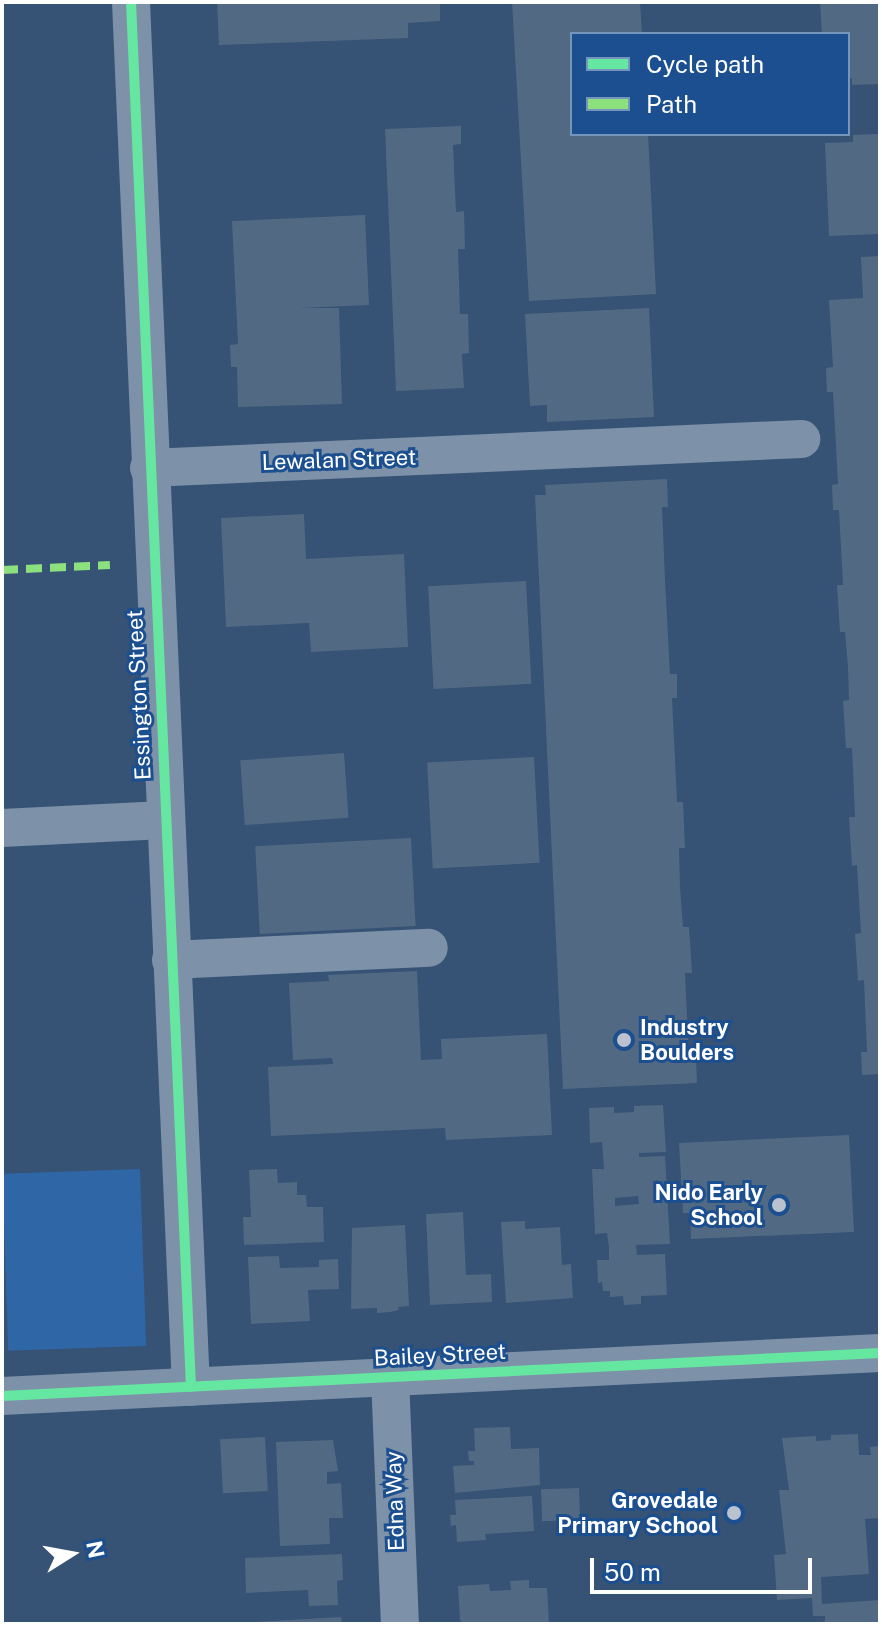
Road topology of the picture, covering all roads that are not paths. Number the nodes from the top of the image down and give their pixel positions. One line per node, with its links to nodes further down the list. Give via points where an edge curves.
1 (131, 2): 3 (street, Essington Street)
2 (801, 439): 3 (street, Lewalan Street)
3 (149, 468): 4 (street, Essington Street)
4 (164, 820): 5 (street); 7 (street, Essington Street)
5 (2, 828)
6 (429, 948): 7 (street)
7 (171, 960): 10 (street, Essington Street)
8 (880, 1353): 9 (street, Bailey Street)
9 (390, 1377): 10 (street, Bailey Street); 12 (street, Edna Way)
10 (191, 1387): 11 (street, Bailey Street)
11 (2, 1396)
12 (400, 1624)

